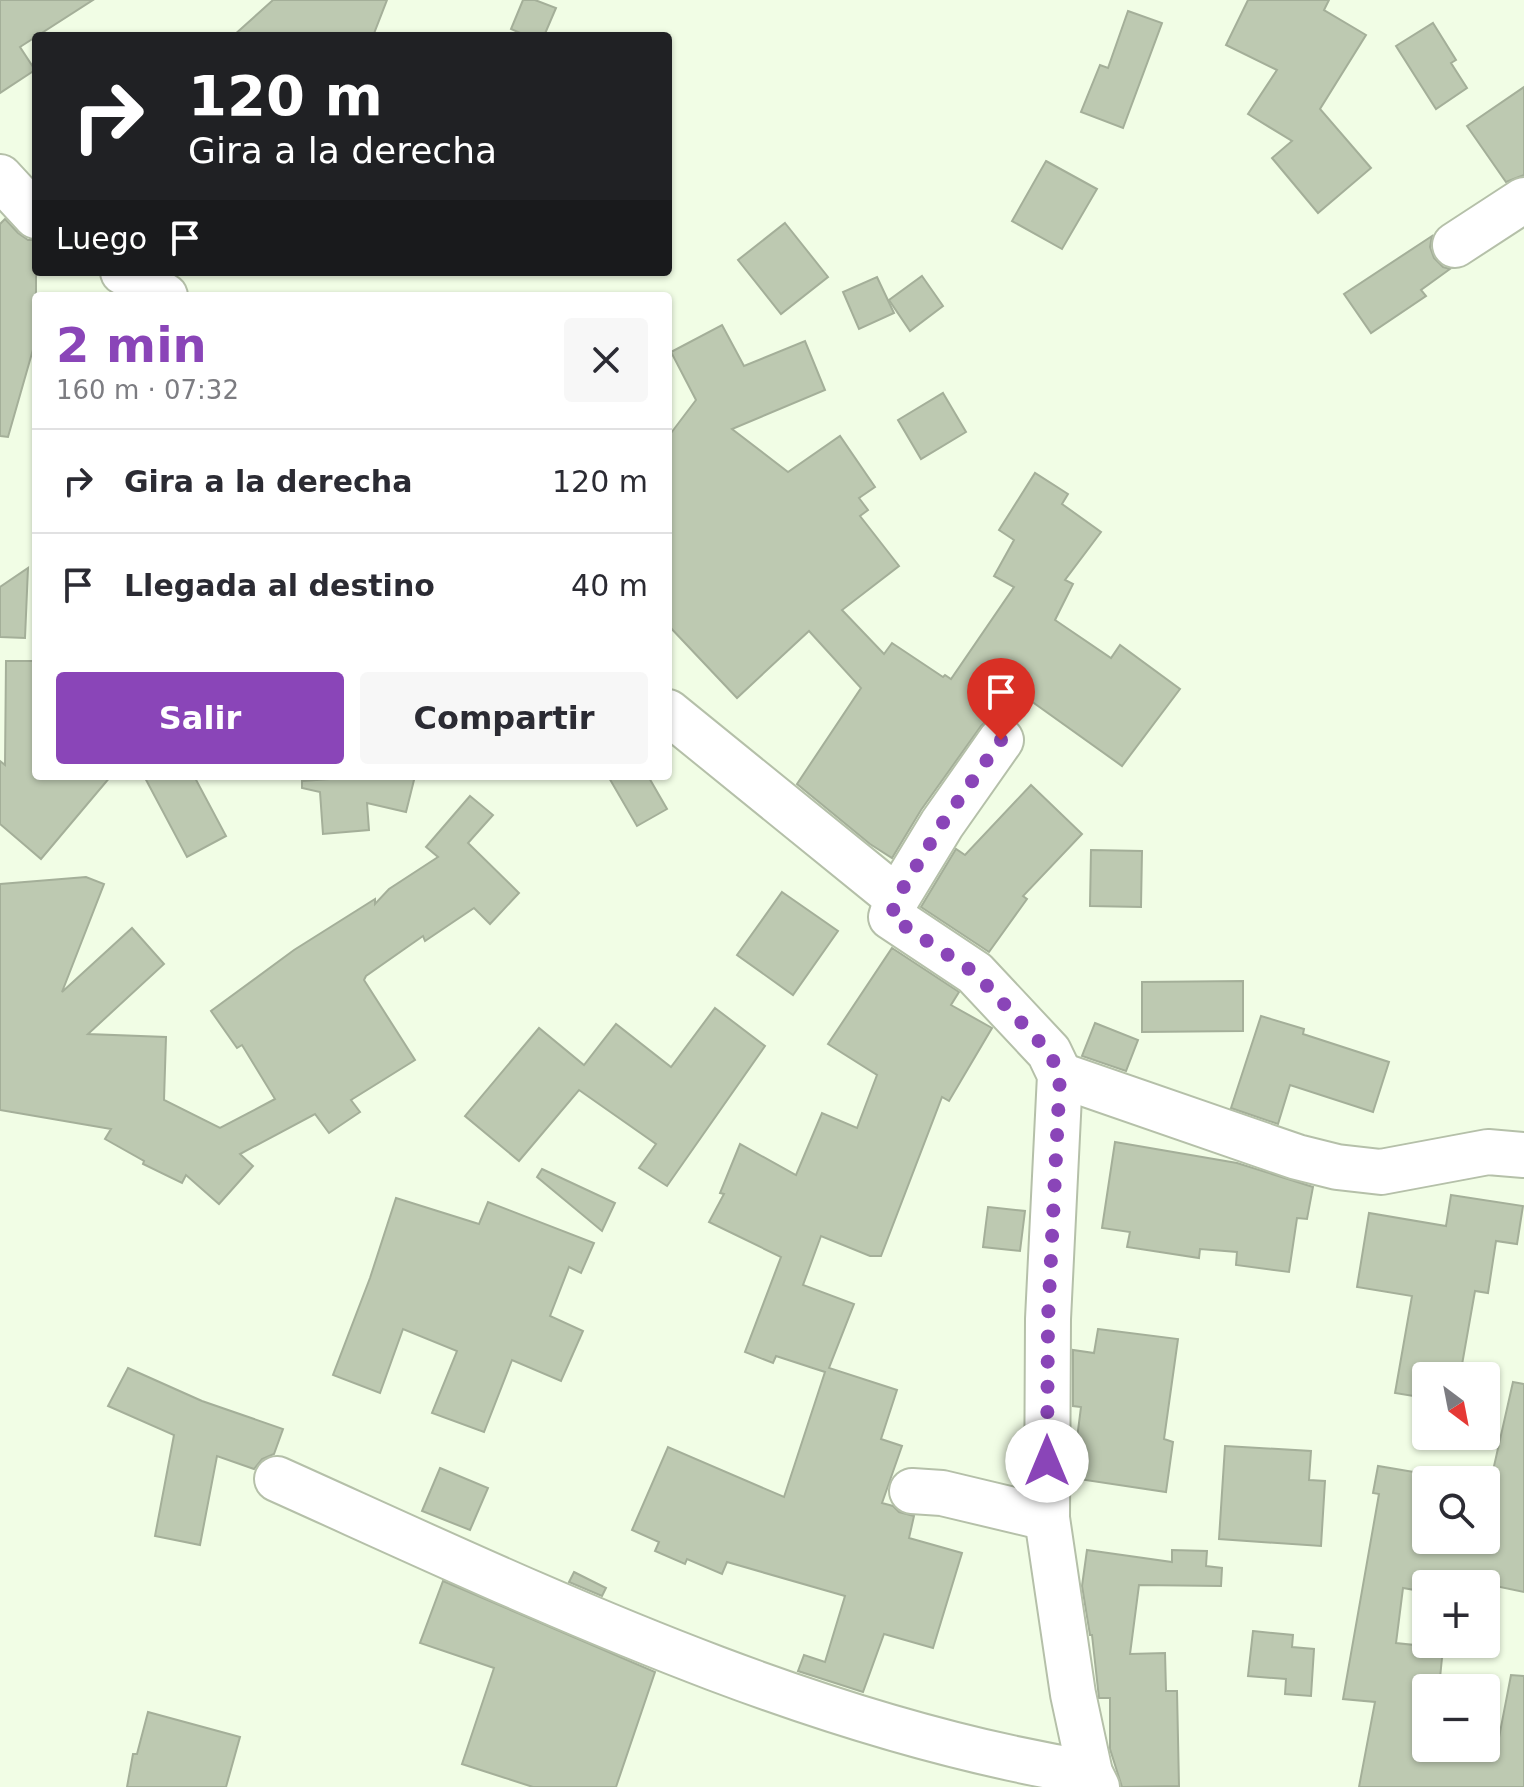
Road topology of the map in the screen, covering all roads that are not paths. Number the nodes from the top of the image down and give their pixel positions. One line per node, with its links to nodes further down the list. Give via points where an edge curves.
1 (0, 177): 3 (street)
2 (1524, 200): 4 (street)
3 (32, 212)
4 (1455, 245)
5 (130, 276): 6 (street)
6 (158, 292)
7 (672, 715): 9 (street)
8 (1001, 740): 9 (street)
9 (897, 898): 10 (street, via 891,917 975,973 1049,1052)
10 (1060, 1075): 11 (street, via 1337,1167 1381,1172 1488,1152); 14 (street, via 1048,1319)
11 (1524, 1155)
12 (277, 1479): 15 (street, via 625,1632 757,1684)
13 (912, 1491): 14 (street)
14 (1047, 1518): 15 (street, via 1073,1694)
15 (1093, 1780)

